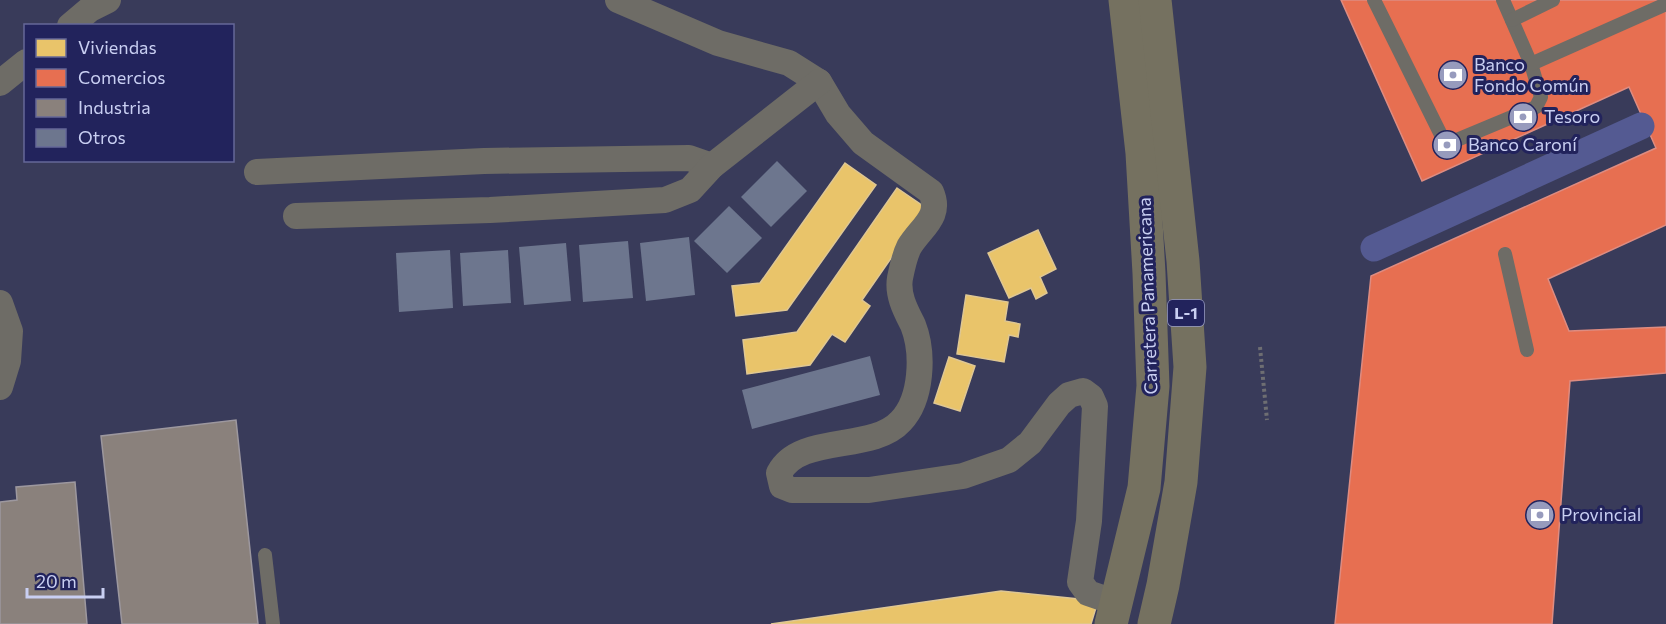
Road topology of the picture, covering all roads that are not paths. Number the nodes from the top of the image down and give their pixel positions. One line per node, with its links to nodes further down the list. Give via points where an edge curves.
1 (108, 0): 10 (street)
2 (618, 0): 14 (street, via 718,43 789,63)
3 (1125, 0): 23 (main road, Carretera Panamericana / L-1, via 1142,153 1154,386 1144,488)
4 (1155, 0): 25 (main road, Carretera Panamericana / L-1, via 1183,261 1190,367 1181,482)
5 (1374, 0): 12 (lane, via 1443,139 1452,142 1536,107 1541,97)
6 (1503, 0): 9 (lane)
7 (1553, 0): 9 (lane)
8 (1666, 4): 12 (lane)
9 (1512, 20): 12 (lane)
10 (72, 24)
11 (24, 64): 13 (street)
12 (1531, 64)
13 (0, 82)
14 (819, 82): 15 (street); 23 (street, via 838,114 863,142 931,192 936,202 934,212 909,248 900,280 918,354 919,379 911,407 901,422 887,432 797,454 784,463 779,473 782,486 792,490 869,490 963,476 1009,460 1030,443 1059,404 1069,395 1083,391 1095,406 1089,521 1080,582)
15 (712, 166): 16 (street, via 689,158 484,161); 17 (street, via 690,190 665,200)
16 (257, 172)
17 (296, 216)
18 (1505, 254): 20 (lane)
19 (0, 303): 21 (street, via 10,331 8,361)
20 (1527, 350)
21 (0, 387)
22 (265, 555): 24 (lane)
23 (1114, 613)
24 (273, 624)
25 (1154, 624)

